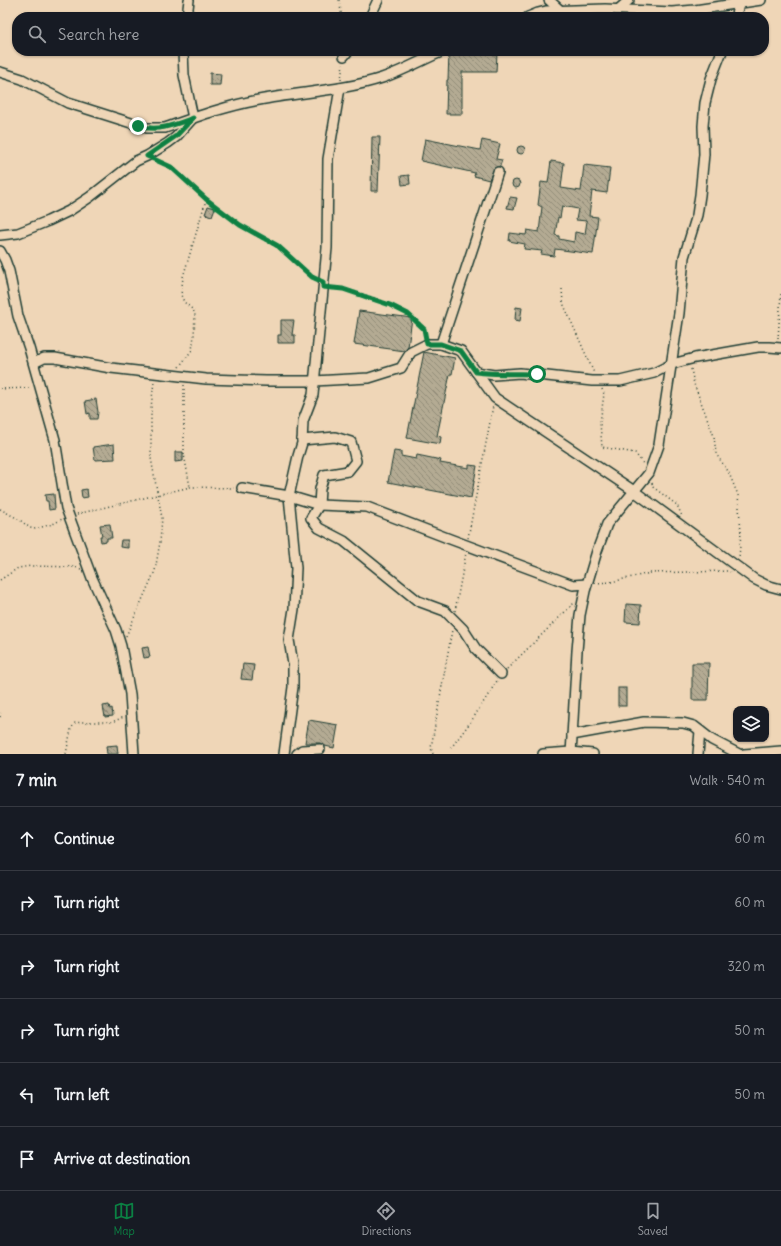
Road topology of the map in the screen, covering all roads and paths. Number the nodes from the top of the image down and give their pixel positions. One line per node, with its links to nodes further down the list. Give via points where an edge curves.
1 (189, 0): 10 (street)
2 (339, 0): 11 (path)
3 (378, 0): 12 (street)
4 (549, 0): 9 (street)
5 (629, 0): 8 (street)
6 (760, 0): 7 (street)
7 (740, 2): 8 (street, via 672,12); 14 (street)
8 (619, 9): 9 (street)
9 (561, 11): 13 (street)
10 (188, 12)
11 (341, 12)
12 (372, 12)
13 (542, 12)
14 (737, 12)
15 (183, 56): 21 (street, via 184,76)
16 (346, 56): 20 (path)
17 (432, 56): 20 (street, via 381,79)
18 (720, 56): 34 (street, via 705,103 700,195 697,215 684,257)
19 (0, 72): 21 (street, via 22,79 68,103 147,128 165,128)
20 (340, 88): 21 (street, via 224,107); 27 (street, via 328,159 327,248)
21 (193, 118): 22 (street, via 172,140)
22 (147, 156): 24 (path, via 171,167); 25 (street, via 136,161 69,211 18,233)
23 (498, 172): 31 (street)
24 (206, 199): 27 (path, via 240,225 278,246); 38 (path, via 183,278 184,302 195,313 192,350 184,363)
25 (0, 235)
26 (0, 251): 33 (street, via 9,271 18,316)
27 (323, 285): 30 (path, via 390,305 408,314 424,329); 41 (street)
28 (562, 289): 39 (path, via 563,303)
29 (781, 293): 32 (path, via 778,329)
30 (427, 344): 31 (street); 41 (street, via 411,352 401,368 368,378)
31 (441, 344): 36 (street, via 461,351)
32 (780, 348): 34 (street, via 758,347)
33 (34, 363): 37 (street, via 44,358 55,358); 42 (street)
34 (672, 364): 36 (street, via 654,373 620,381 592,381 526,373 494,375); 47 (street, via 659,445)
35 (690, 369): 58 (path, via 714,436 716,454 728,471 738,496 741,532 739,557)
36 (476, 372): 45 (street)
37 (155, 373): 38 (street); 51 (path, via 151,408 151,458)
38 (172, 374): 40 (street)
39 (595, 375)
40 (184, 376): 41 (street, via 224,380); 48 (path, via 184,454)
41 (314, 381): 46 (street, via 313,395 303,421)
42 (39, 383): 44 (path, via 36,388); 55 (street, via 55,440)
43 (602, 388): 47 (path, via 602,448 635,453)
44 (0, 389)
45 (495, 398): 50 (street); 57 (path)
46 (302, 440): 52 (street); 53 (street, via 335,437 351,442 356,461 348,471 324,475)
47 (650, 473): 50 (street); 56 (path, via 653,487 677,505)
48 (190, 487): 49 (path); 51 (path)
49 (242, 488): 52 (street)
50 (634, 491): 61 (street, via 607,524); 62 (street, via 754,579)
51 (157, 495): 55 (path); 64 (path, via 162,518 155,571)
52 (290, 496): 53 (street); 76 (street, via 296,568 289,640 293,687)
53 (319, 505): 57 (street, via 367,507); 63 (street, via 311,518 319,528 344,541 418,601 445,611)
54 (0, 509): 55 (path, via 34,529 53,524)
55 (68, 516): 59 (street)
56 (682, 518)
57 (467, 546): 61 (street, via 573,585); 63 (path)
58 (743, 562)
59 (90, 572): 60 (path, via 75,567 31,566 18,568); 64 (street)
60 (0, 580)
61 (587, 584): 70 (street, via 580,615)
62 (781, 589)
63 (454, 620): 65 (street, via 476,649); 78 (path, via 430,748)
64 (121, 646): 67 (street)
65 (501, 674)
66 (0, 713): 68 (path)
67 (132, 716): 74 (path, via 125,716 112,722 75,723 71,729); 75 (street)
68 (0, 717)
69 (700, 731): 70 (street, via 683,723 650,721); 81 (street); 82 (street)
70 (572, 736): 73 (street)
71 (320, 749): 77 (street, via 302,750)
72 (781, 750): 83 (street)
73 (571, 753): 79 (street); 80 (street)
74 (66, 754)
75 (134, 754)
76 (284, 754)
77 (297, 754)
78 (433, 754)
79 (544, 754)
80 (593, 754)
81 (698, 754)
82 (739, 754)
83 (744, 754)

